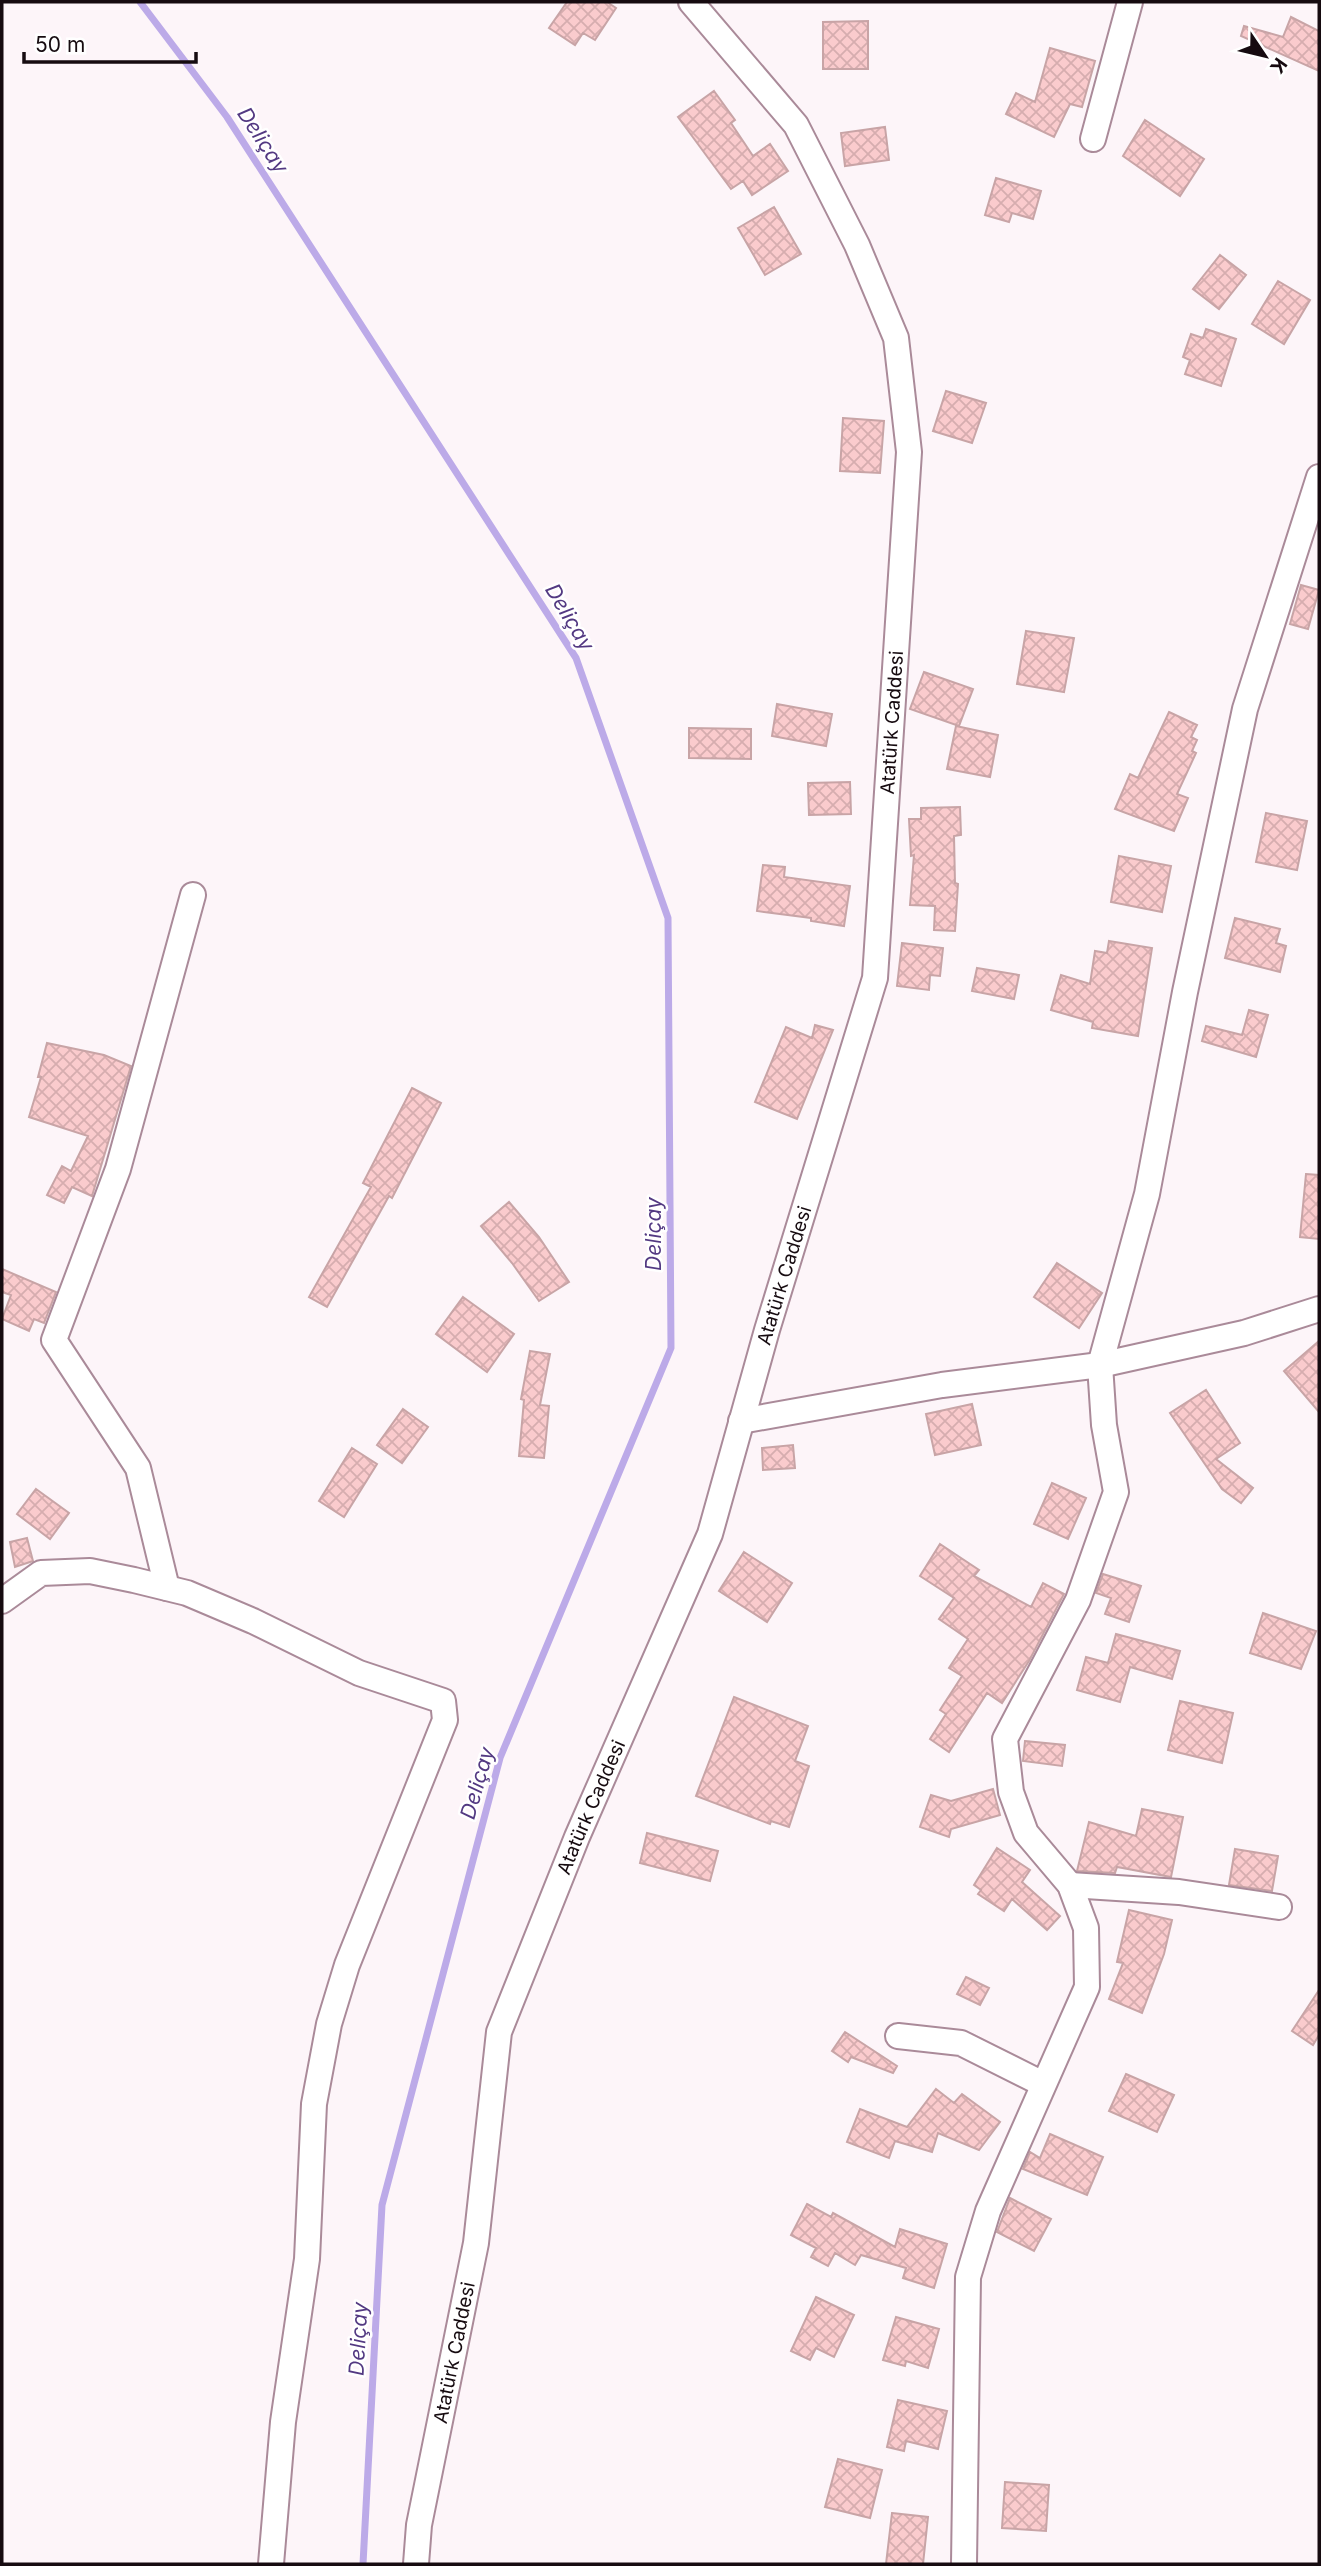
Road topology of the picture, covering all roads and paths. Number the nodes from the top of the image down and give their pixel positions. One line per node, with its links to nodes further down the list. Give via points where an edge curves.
1 (691, 2): 8 (street, Atatürk Caddesi, via 796,125 857,245 896,338 909,452 875,978)
2 (1130, 2): 3 (street)
3 (1093, 139)
4 (1319, 477): 7 (street, via 1245,709 1147,1194)
5 (193, 895): 9 (street, via 118,1169 54,1340 138,1468)
6 (1319, 1310): 7 (street, via 1244,1333)
7 (1100, 1365): 8 (street, via 943,1385); 11 (street, via 1104,1425 1116,1492 1078,1600 1005,1739 1011,1792 1026,1833)
8 (741, 1421): 16 (street, Atatürk Caddesi, via 710,1534 577,1837 499,2032 475,2244 419,2525)
9 (167, 1588): 10 (street, via 90,1572 41,1573); 15 (street, via 253,1620 359,1673 443,1701 445,1720 347,1965 329,2024 314,2104 307,2259 283,2422)
10 (2, 1601)
11 (1070, 1885): 12 (street, via 1179,1892); 14 (street, via 1086,1928 1087,1987)
12 (1279, 1907)
13 (898, 2036): 14 (street, via 961,2043)
14 (1043, 2084): 17 (street, via 988,2211 968,2277)
15 (271, 2564)
16 (416, 2564)
17 (964, 2564)

